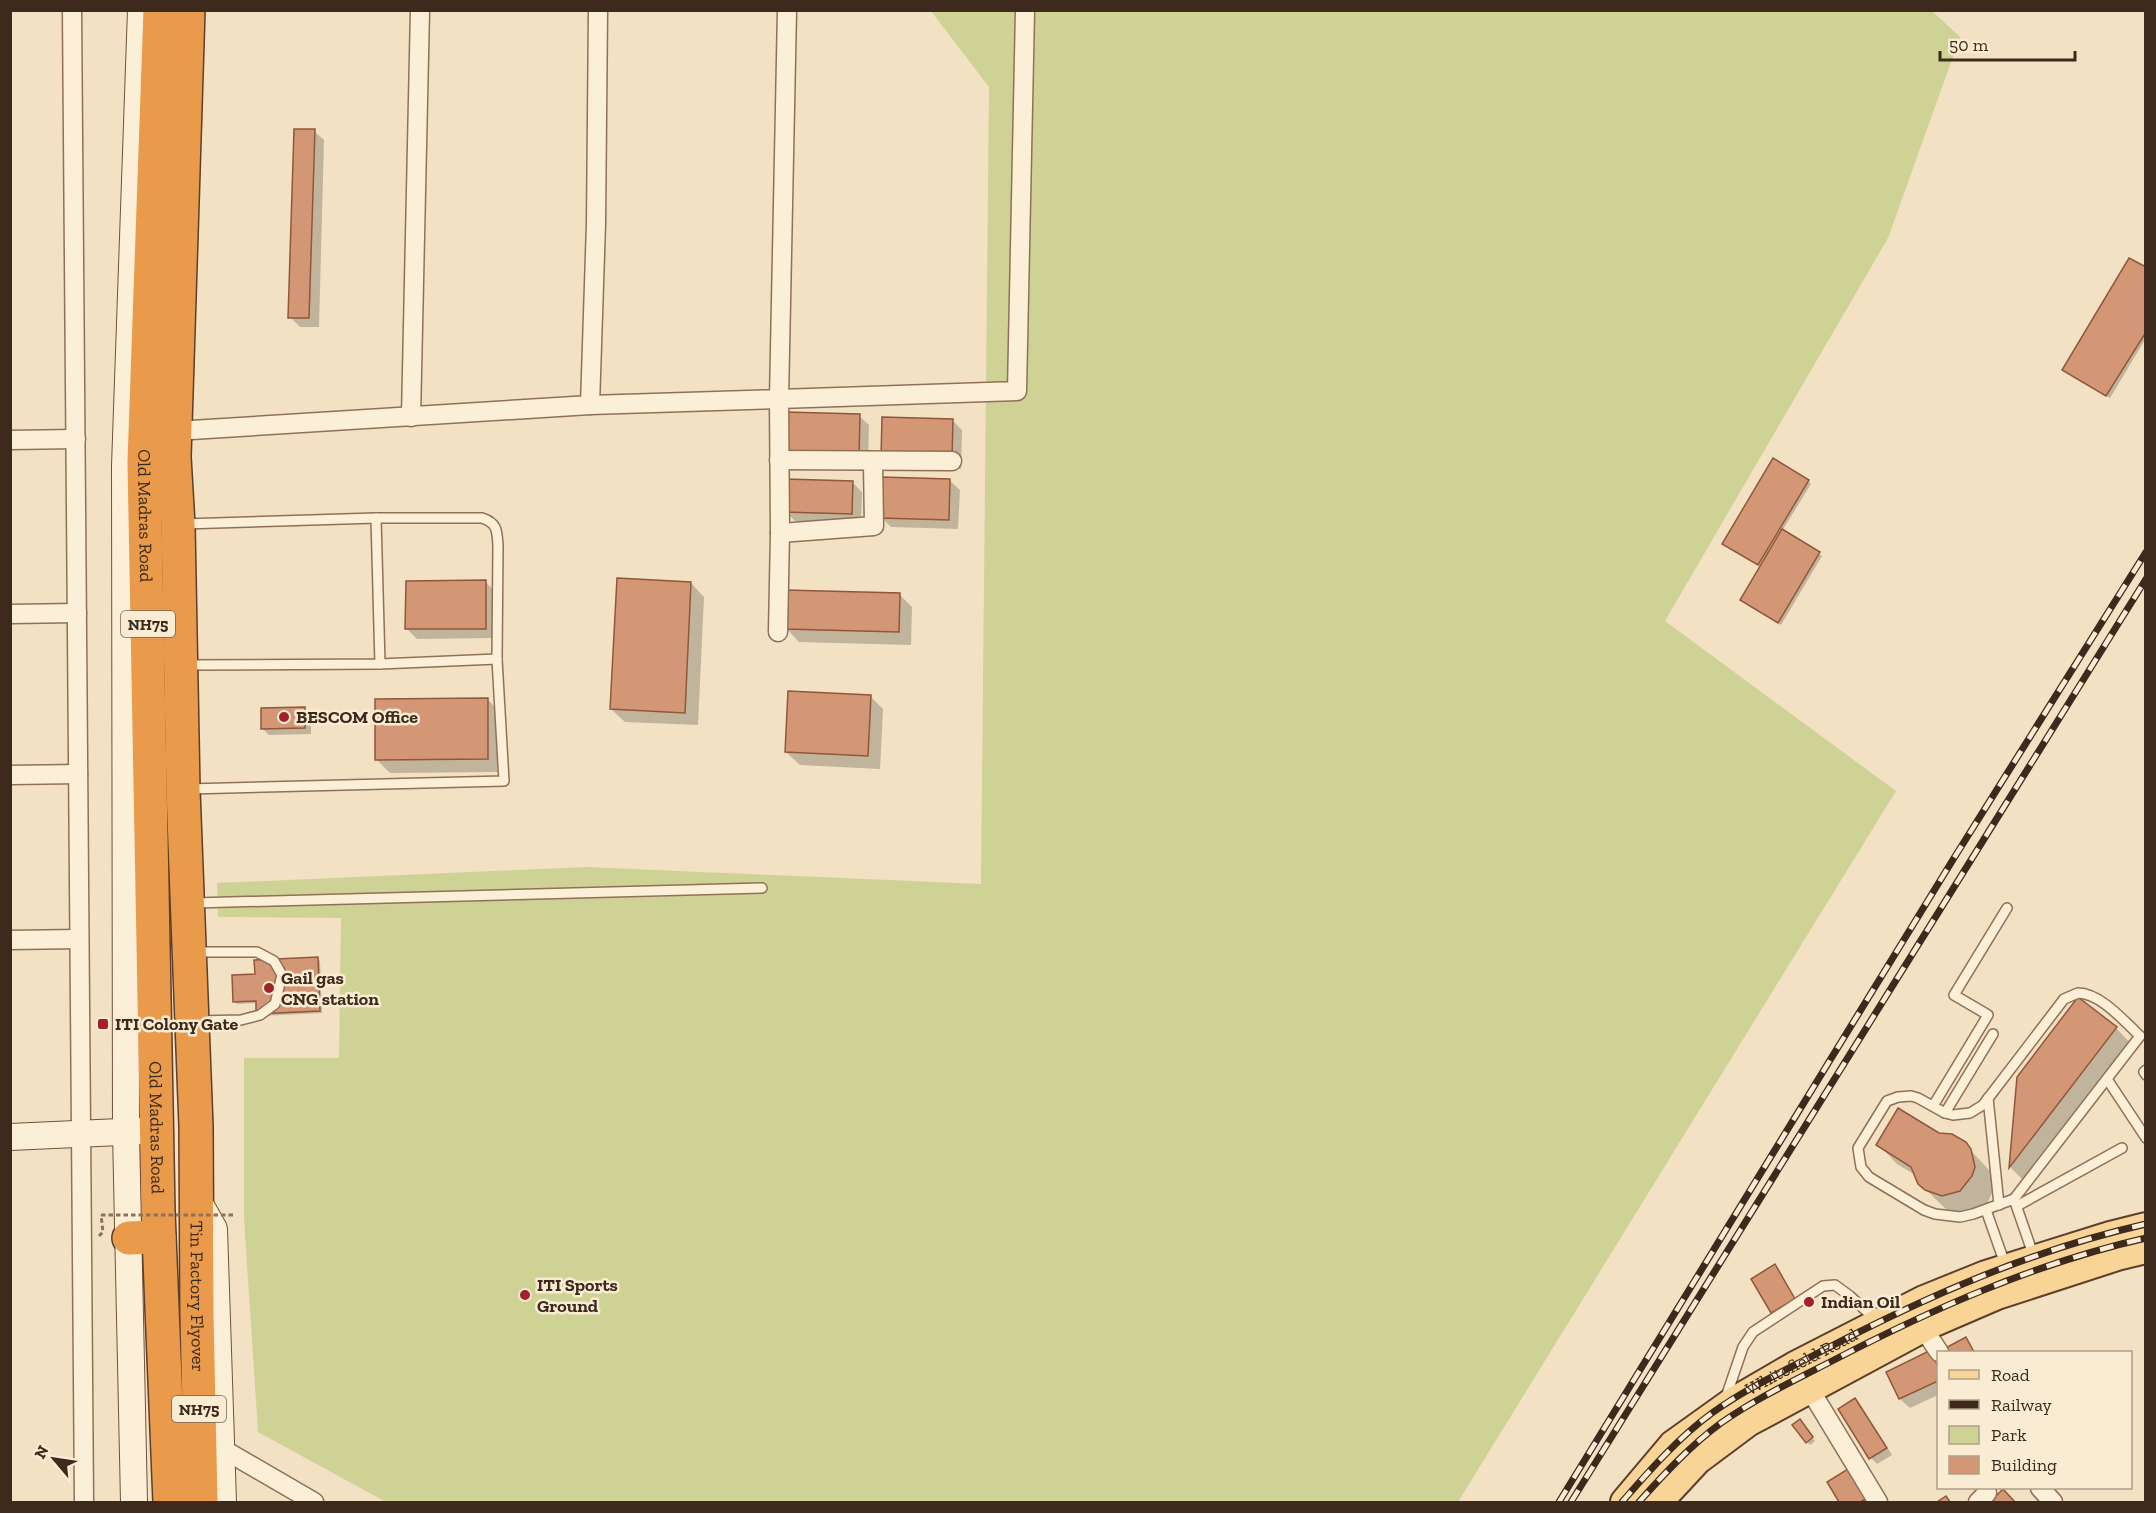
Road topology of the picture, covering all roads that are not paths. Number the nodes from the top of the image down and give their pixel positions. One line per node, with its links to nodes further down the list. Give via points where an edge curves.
1 (72, 10): 13 (street)
2 (141, 10): 45 (street, via 125,466)
3 (160, 10): 45 (highway, Old Madras Road / NH75, via 144,462)
4 (188, 10): 12 (highway, Old Madras Road / NH75)
5 (420, 10): 11 (street)
6 (598, 10): 10 (street)
7 (787, 10): 9 (street)
8 (1025, 10): 9 (street, via 1017,391)
9 (778, 399): 10 (street); 15 (street)
10 (590, 405): 11 (street)
11 (411, 417): 12 (street)
12 (175, 431): 19 (highway, Old Madras Road / NH75)
13 (76, 439): 14 (street); 21 (street)
14 (10, 440)
15 (779, 460): 17 (street); 20 (street)
16 (952, 461): 17 (street)
17 (873, 462): 20 (street, via 873,526)
18 (376, 518): 19 (lane); 24 (lane, via 482,518 494,524 498,545); 25 (lane)
19 (178, 525): 26 (highway, Old Madras Road / NH75)
20 (780, 533): 23 (street)
21 (77, 613): 22 (street); 27 (street)
22 (10, 614)
23 (778, 632)
24 (497, 660): 25 (lane); 29 (lane, via 504,781)
25 (380, 664): 26 (lane)
26 (180, 665): 29 (highway, Old Madras Road / NH75)
27 (78, 774): 28 (street); 33 (street)
28 (10, 775)
29 (183, 790): 31 (highway, Old Madras Road / NH75)
30 (762, 888): 31 (lane)
31 (188, 904): 35 (highway, Old Madras Road / NH75)
32 (2007, 908): 43 (lane, via 1954,995 1988,1015)
33 (79, 939): 34 (street); 46 (street)
34 (10, 940)
35 (190, 952): 36 (highway, Old Madras Road / NH75); 36 (lane, via 258,952 274,961 282,975 275,1004 260,1015 241,1020)
36 (193, 1021): 50 (highway, Old Madras Road / NH75)
37 (2143, 1032): 41 (lane); 42 (lane, via 2096,997 2084,993 2071,995)
38 (1993, 1034): 44 (lane)
39 (2145, 1070): 40 (lane)
40 (2145, 1075)
41 (2107, 1078): 48 (lane); 51 (lane)
42 (1988, 1098): 44 (lane, via 1970,1113); 52 (lane)
43 (1933, 1106): 44 (lane); 53 (lane, via 1911,1096 1887,1101 1858,1148 1861,1167 1869,1177 1935,1214 1960,1216)
44 (1945, 1113)
45 (142, 1131): 46 (street); 55 (highway, Old Madras Road / NH75)
46 (81, 1134): 47 (street); 66 (street)
47 (10, 1137)
48 (2145, 1138)
49 (2122, 1148): 51 (lane)
50 (196, 1199): 64 (street, via 214,1229); 69 (highway, Tin Factory Flyover / NH75)
51 (2015, 1203): 52 (lane); 57 (lane)
52 (1999, 1205): 53 (lane)
53 (1986, 1210): 58 (lane)
54 (2145, 1227): 57 (main road, Whitefield Road)
55 (130, 1236): 67 (street); 68 (highway, Tin Factory Flyover / NH75)
56 (2145, 1250): 60 (main road, Whitefield Road, via 1997,1295)
57 (2035, 1259): 58 (main road, Whitefield Road)
58 (2006, 1268): 59 (main road, Whitefield Road, via 1924,1300)
59 (1879, 1323): 63 (main road, Whitefield Road, via 1795,1366); 63 (lane, via 1834,1285 1823,1286 1753,1332 1743,1347)
60 (1923, 1328): 61 (street); 62 (main road, Whitefield Road)
61 (1938, 1351)
62 (1809, 1388): 73 (main road, Whitefield Road, via 1748,1422 1697,1460); 74 (street)
63 (1722, 1410): 72 (main road, Whitefield Road, via 1673,1445)
64 (221, 1448): 70 (street); 71 (street)
65 (2041, 1489): 75 (street)
66 (84, 1503)
67 (134, 1503)
68 (170, 1503)
69 (201, 1503)
70 (223, 1503)
71 (314, 1503)
72 (1625, 1503)
73 (1658, 1503)
74 (1878, 1503)
75 (2053, 1503)

